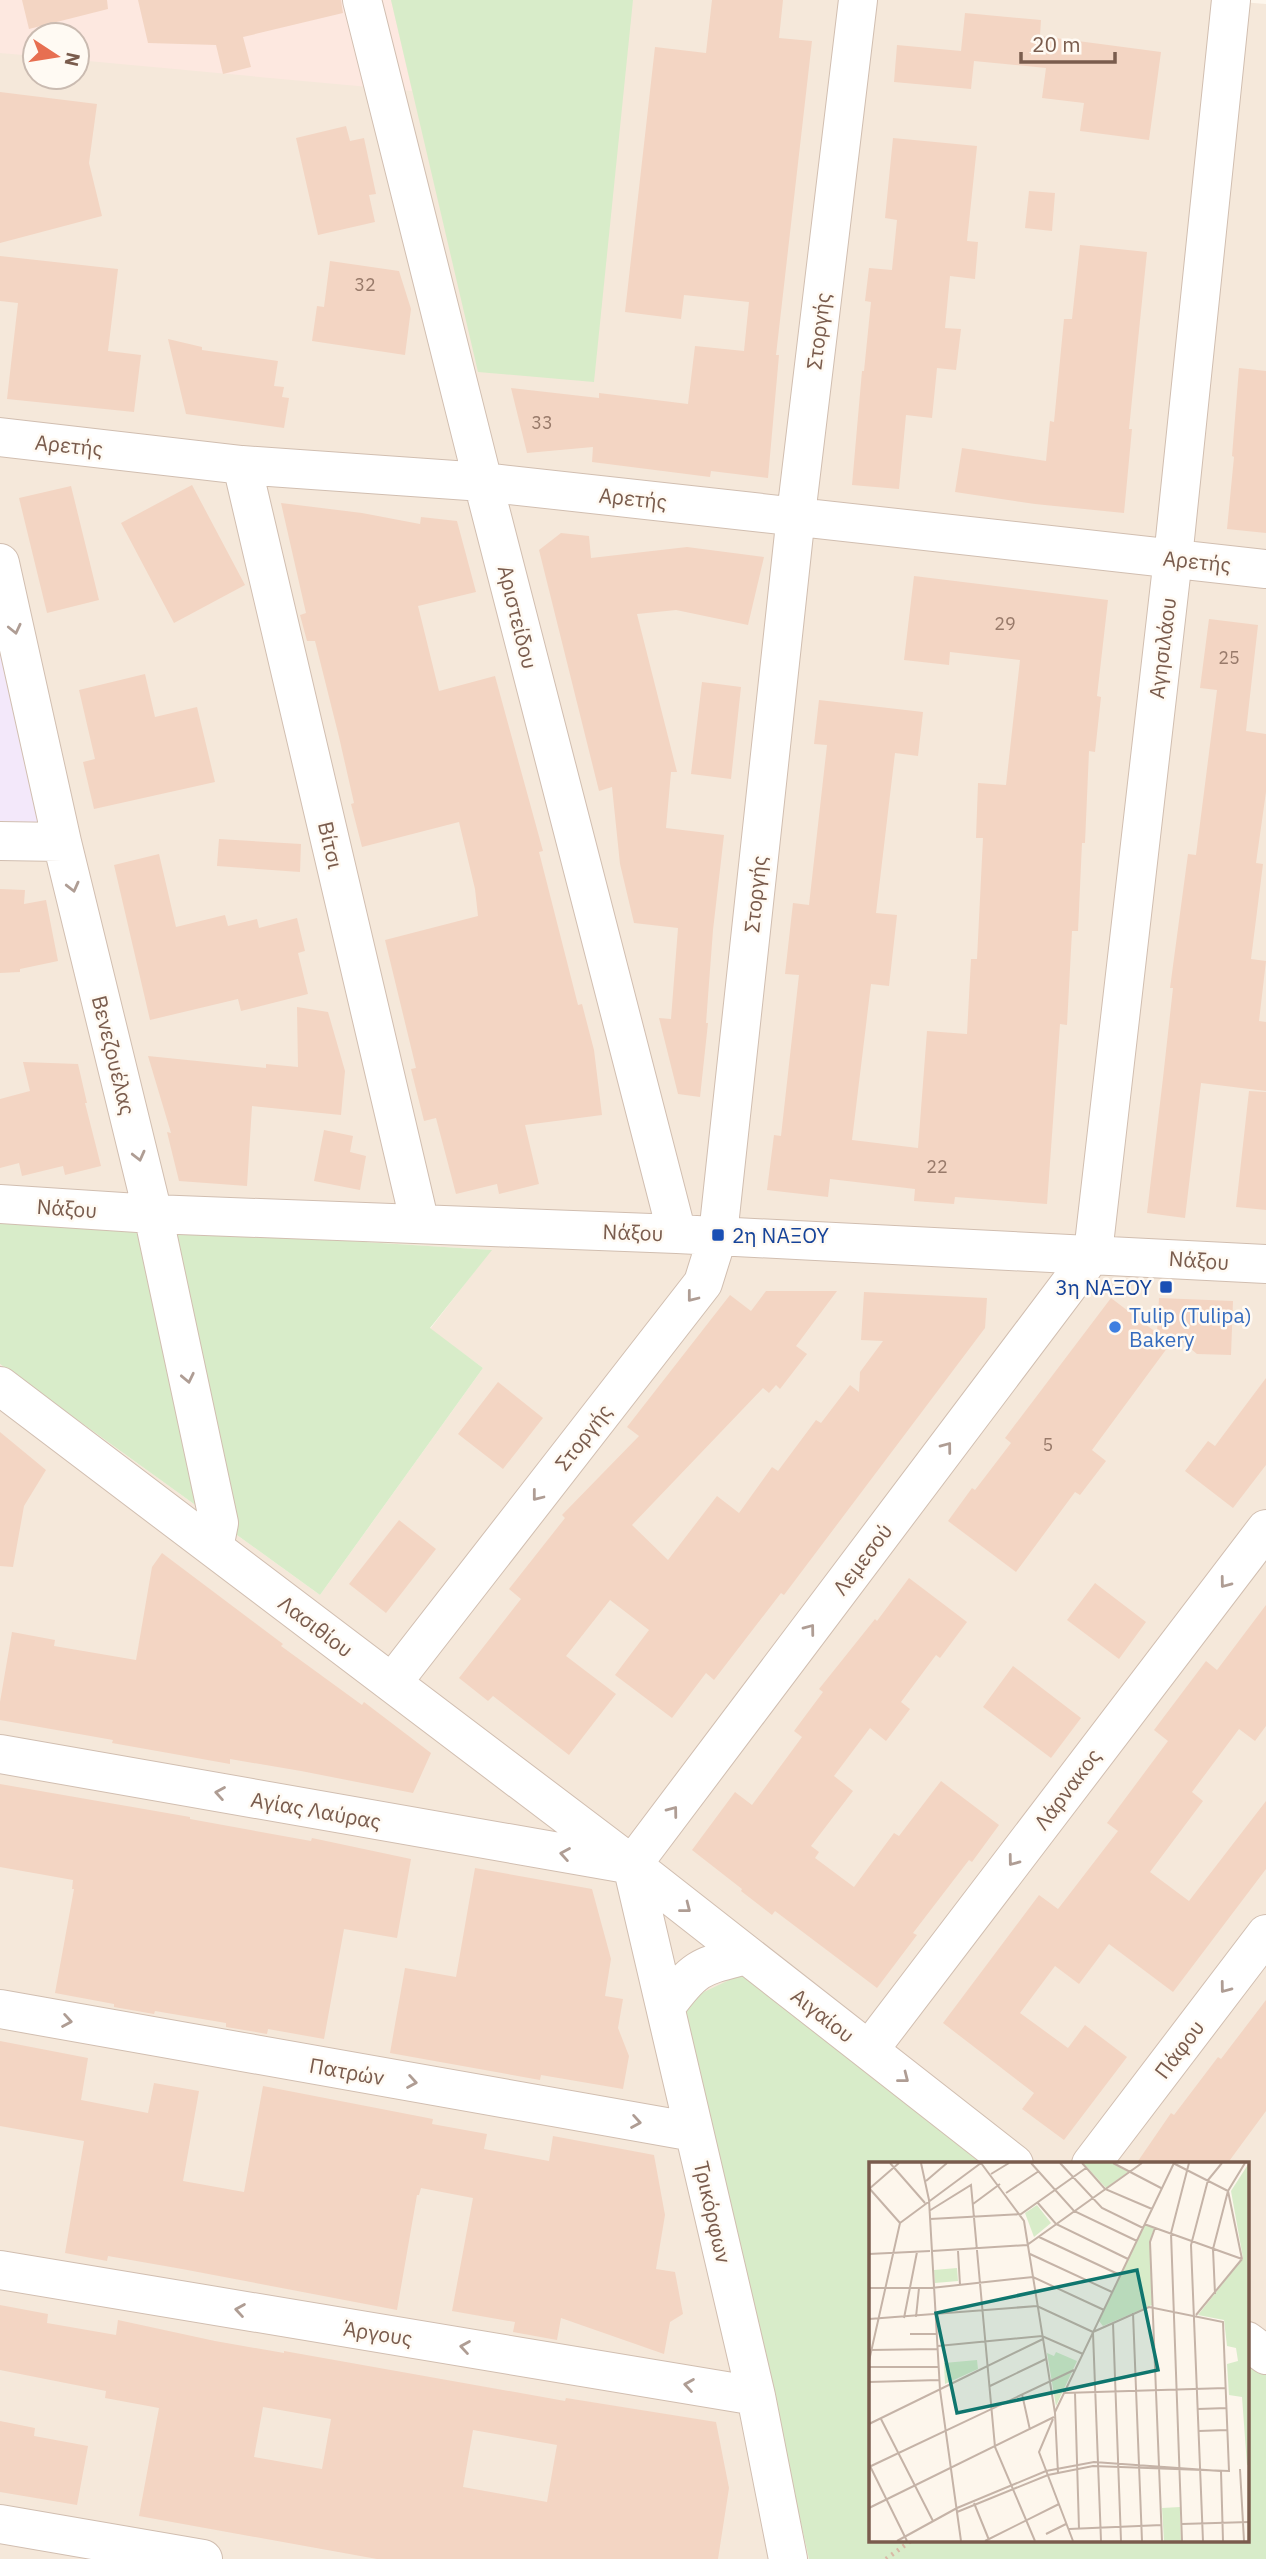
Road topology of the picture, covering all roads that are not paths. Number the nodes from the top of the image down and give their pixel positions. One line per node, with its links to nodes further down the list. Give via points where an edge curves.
1 (362, 0): 6 (street, Αριστείδου)
2 (858, 0): 7 (street, Στοργής)
3 (1231, 0): 8 (street, Αγησιλάου)
4 (0, 437): 5 (street, Αρετής)
5 (242, 465): 6 (street, Αρετής); 15 (street, Βίτσι)
6 (483, 482): 7 (street, Αρετής); 16 (street, Αριστείδου)
7 (796, 515): 8 (street, Αρετής); 17 (street, Στοργής)
8 (1173, 558): 10 (street, Αρετής); 18 (street, Αγησιλάου)
9 (0, 563): 12 (street, Βενεζουέλας, one-way to 12)
10 (1266, 569)
11 (0, 841): 12 (street)
12 (62, 842): 14 (street, Βενεζουέλας, one-way to 14)
13 (0, 1204): 14 (street, Νάξου)
14 (153, 1214): 15 (street, Νάξου); 22 (street, Βενεζουέλας, one-way to 22, via 219,1523)
15 (420, 1224): 16 (street, Νάξου)
16 (677, 1234): 17 (street, Νάξου)
17 (718, 1236): 18 (street, Νάξου); 23 (street, Στοργής, one-way to 23, via 703,1283)
18 (1093, 1253): 19 (street, Νάξου); 25 (street, Λεμεσού, one-way to 18)
19 (1266, 1264)
20 (0, 1385): 22 (street, Λασιθίου)
21 (1266, 1529): 30 (street, Λάρνακος, one-way to 30)
22 (214, 1548): 23 (street, Λασιθίου)
23 (392, 1683): 25 (street, Λασιθίου)
24 (0, 1754): 25 (street, Αγίας Λαύρας, one-way to 24)
25 (632, 1865): 27 (street, Αιγαίου, one-way to 27); 28 (street, Τρικόρφων)
26 (1266, 1934): 33 (street, Πάφου, one-way to 33)
27 (746, 1955): 28 (street, via 703,1966); 30 (street, Αιγαίου)
28 (667, 2005): 31 (street, Τρικόρφων)
29 (0, 2010): 31 (street, Πατρών, one-way to 31)
30 (869, 2050): 32 (street, Αιγαίου, one-way to 32)
31 (694, 2132): 35 (street, Τρικόρφων)
32 (1011, 2162)
33 (1093, 2162)
34 (0, 2270): 35 (street, Άργους, one-way to 34)
35 (756, 2396): 38 (street, Τρικόρφων)
36 (0, 2524): 37 (street)
37 (203, 2559)
38 (788, 2559)

